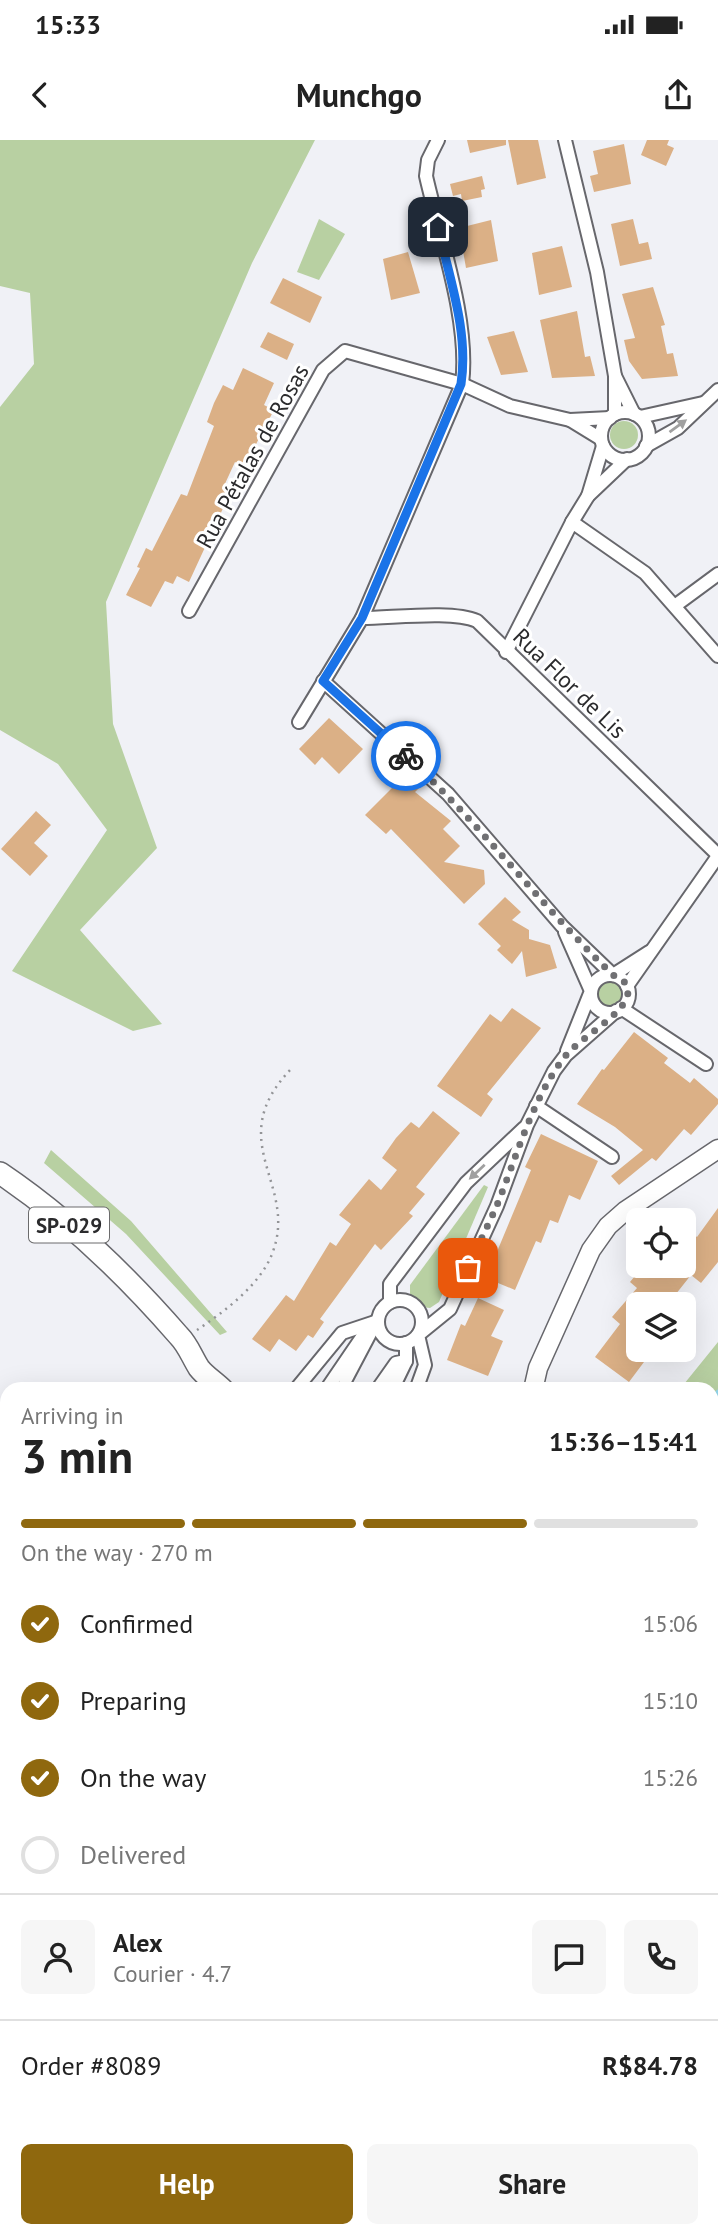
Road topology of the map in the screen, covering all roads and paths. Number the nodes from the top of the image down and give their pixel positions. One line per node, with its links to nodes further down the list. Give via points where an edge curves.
1 (438, 140): 4 (street, via 426,177 462,332 465,359)
2 (565, 140): 3 (street, via 597,272)
3 (615, 376): 7 (street); 8 (street)
4 (461, 384): 9 (street, Rua Pétalas de Rosas, via 510,405); 17 (street, Rua Pétalas de Rosas, via 354,351 335,359 323,370); 18 (street)
5 (718, 390): 6 (street)
6 (707, 403): 7 (street); 11 (street, one-way to 6, via 678,428)
7 (637, 415): 8 (street); 11 (street, via 648,430)
8 (612, 416): 9 (street, Rua Pétalas de Rosas); 10 (street, via 603,425)
9 (570, 420): 10 (street, Rua Pétalas de Rosas)
10 (602, 443): 12 (street, via 613,456); 13 (street)
11 (646, 446): 12 (street)
12 (627, 459): 13 (street)
13 (588, 496): 14 (street)
14 (572, 522): 16 (street, via 645,573); 19 (street)
15 (718, 574): 16 (street)
16 (676, 605): 20 (street)
17 (189, 611)
18 (362, 618): 19 (street, Rua Flor de Lis, via 466,616 477,621); 21 (street)
19 (506, 652): 23 (street, Rua Flor de Lis)
20 (718, 656)
21 (323, 681): 22 (street); 24 (street, via 448,794)
22 (299, 722)
23 (718, 856): 25 (street)
24 (562, 926): 26 (street); 28 (street)
25 (649, 952): 26 (street); 27 (street)
26 (613, 975): 27 (street); 28 (street, via 596,980)
27 (627, 986): 29 (street, via 628,998)
28 (591, 991): 29 (street, via 597,1008); 30 (street)
29 (619, 1010): 30 (street); 31 (street)
30 (566, 1055): 33 (street)
31 (706, 1064)
32 (292, 1068): 42 (path, via 266,1100 259,1119 274,1198 272,1254 249,1287 220,1314)
33 (536, 1106): 34 (street); 36 (street)
34 (527, 1125): 39 (street, one-way to 39, via 466,1183 390,1284); 41 (street, via 497,1206 450,1309)
35 (718, 1149): 53 (street, via 625,1211 600,1236)
36 (612, 1157)
37 (0, 1173): 38 (highway, SP-029, via 32,1194)
38 (132, 1284): 42 (highway, SP-029); 46 (highway, SP-029)
39 (390, 1302): 41 (street, via 405,1300 417,1308 422,1321); 43 (street, via 377,1319 380,1333 391,1343)
40 (375, 1322): 45 (street); 48 (street, via 342,1333); 49 (street, via 368,1325)
41 (418, 1335): 43 (street); 52 (street, via 425,1365)
42 (182, 1338): 47 (highway, SP-029, via 201,1370)
43 (406, 1343): 44 (street)
44 (406, 1361): 50 (street, via 396,1363); 51 (street)
45 (345, 1381)
46 (198, 1382)
47 (214, 1382)
48 (302, 1382)
49 (331, 1382)
50 (383, 1382)
51 (396, 1382)
52 (419, 1382)
53 (535, 1382)

